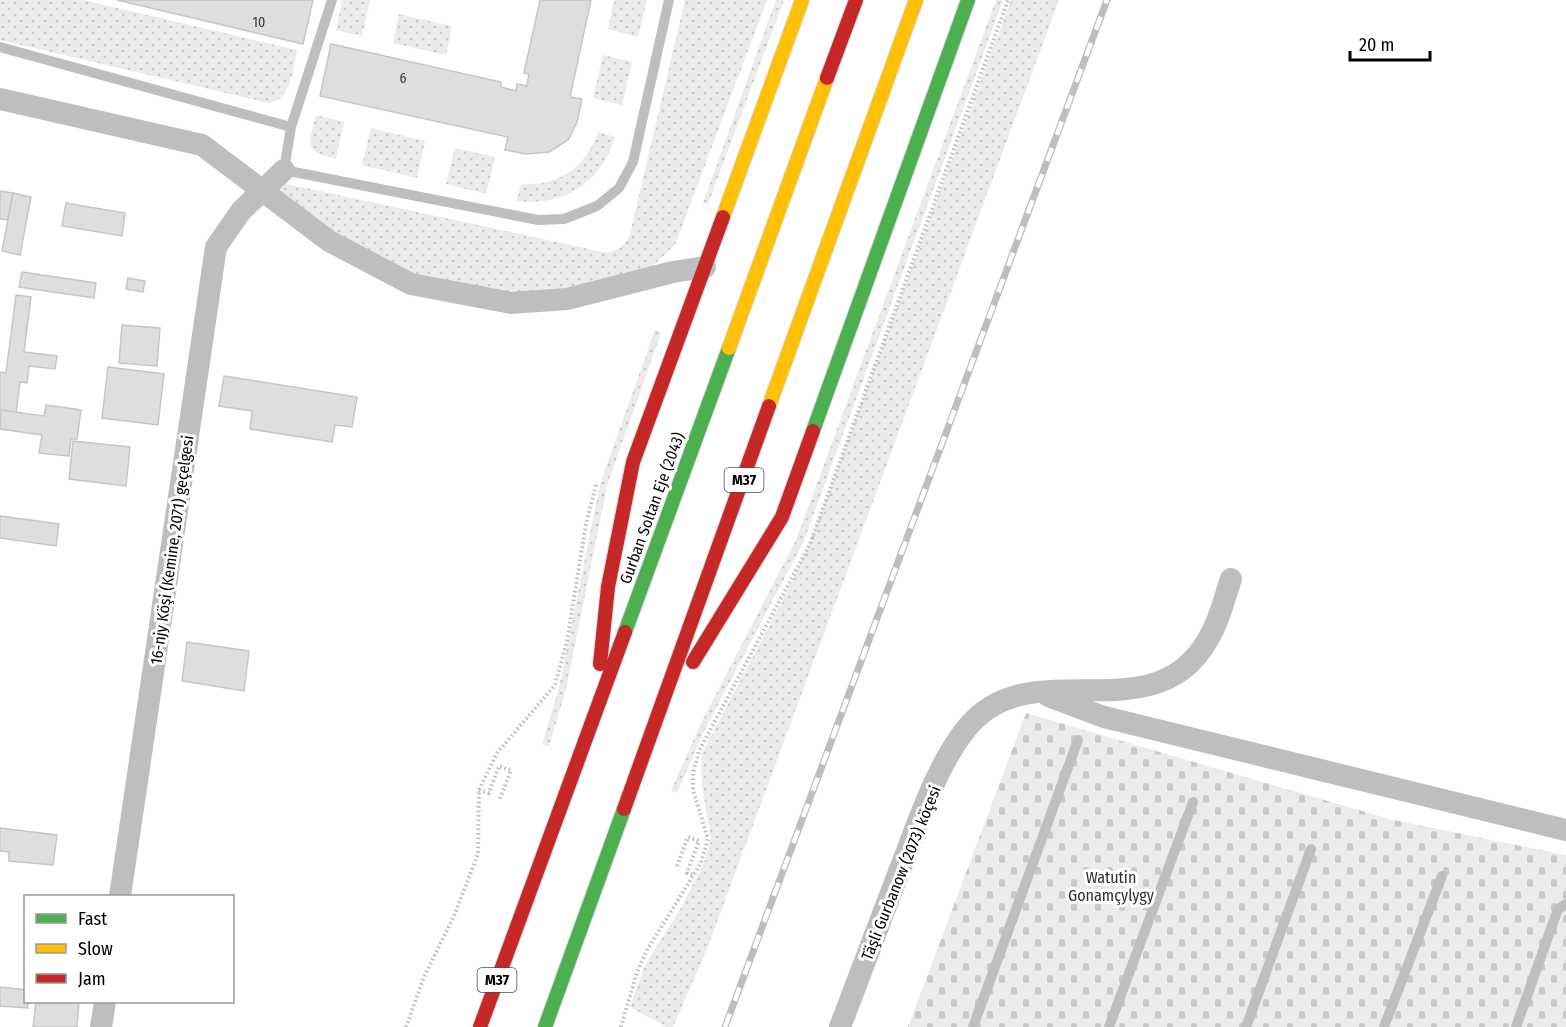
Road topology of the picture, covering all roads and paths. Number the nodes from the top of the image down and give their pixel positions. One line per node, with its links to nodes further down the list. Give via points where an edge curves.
1 (332, 0): 9 (lane)
2 (669, 0): 10 (lane, via 633,162 619,188 597,206 564,219 538,220)
3 (802, 0): 12 (highway)
4 (856, 0): 15 (highway, Gurban Soltan Eje (2043) / M37)
5 (916, 0): 16 (highway, M37)
6 (968, 0): 16 (highway, via 782,517)
7 (0, 47): 9 (lane)
8 (0, 99): 11 (street, via 202,145)
9 (291, 127): 10 (lane)
10 (284, 170): 11 (street, 16-njy Köşi (Kemine, 2071) geçelgesi)
11 (262, 191): 12 (street, via 329,241 411,284 511,303 567,299); 26 (street, 16-njy Köşi (Kemine, 2071) geçelgesi, via 241,211 216,247)
12 (705, 267): 15 (highway, via 633,462 608,587)
13 (1232, 579): 14 (street, Täşli Gurbanow (2073) köçesi, via 1213,632 1193,658 1168,680 1135,690)
14 (1034, 691): 21 (street, via 1104,717); 32 (street, Täşli Gurbanow (2073) köçesi, via 993,705 975,719 957,743 927,800)
15 (595, 712): 30 (highway, Gurban Soltan Eje (2043) / M37)
16 (657, 722): 31 (highway, M37)
17 (1078, 740): 33 (lane)
18 (479, 790): 19 (path, via 489,793 499,766 511,770)
19 (500, 799)
20 (1193, 802): 34 (lane)
21 (1566, 830)
22 (1311, 849): 35 (lane)
23 (677, 866): 24 (path, via 688,837 699,841 687,873)
24 (694, 875)
25 (1442, 876): 36 (lane)
26 (120, 895)
27 (1566, 904): 37 (lane, via 1558,909)
28 (105, 1003): 29 (street)
29 (101, 1027)
30 (480, 1027)
31 (545, 1027)
32 (840, 1027)
33 (973, 1027)
34 (1109, 1027)
35 (1246, 1027)
36 (1384, 1027)
37 (1516, 1027)

